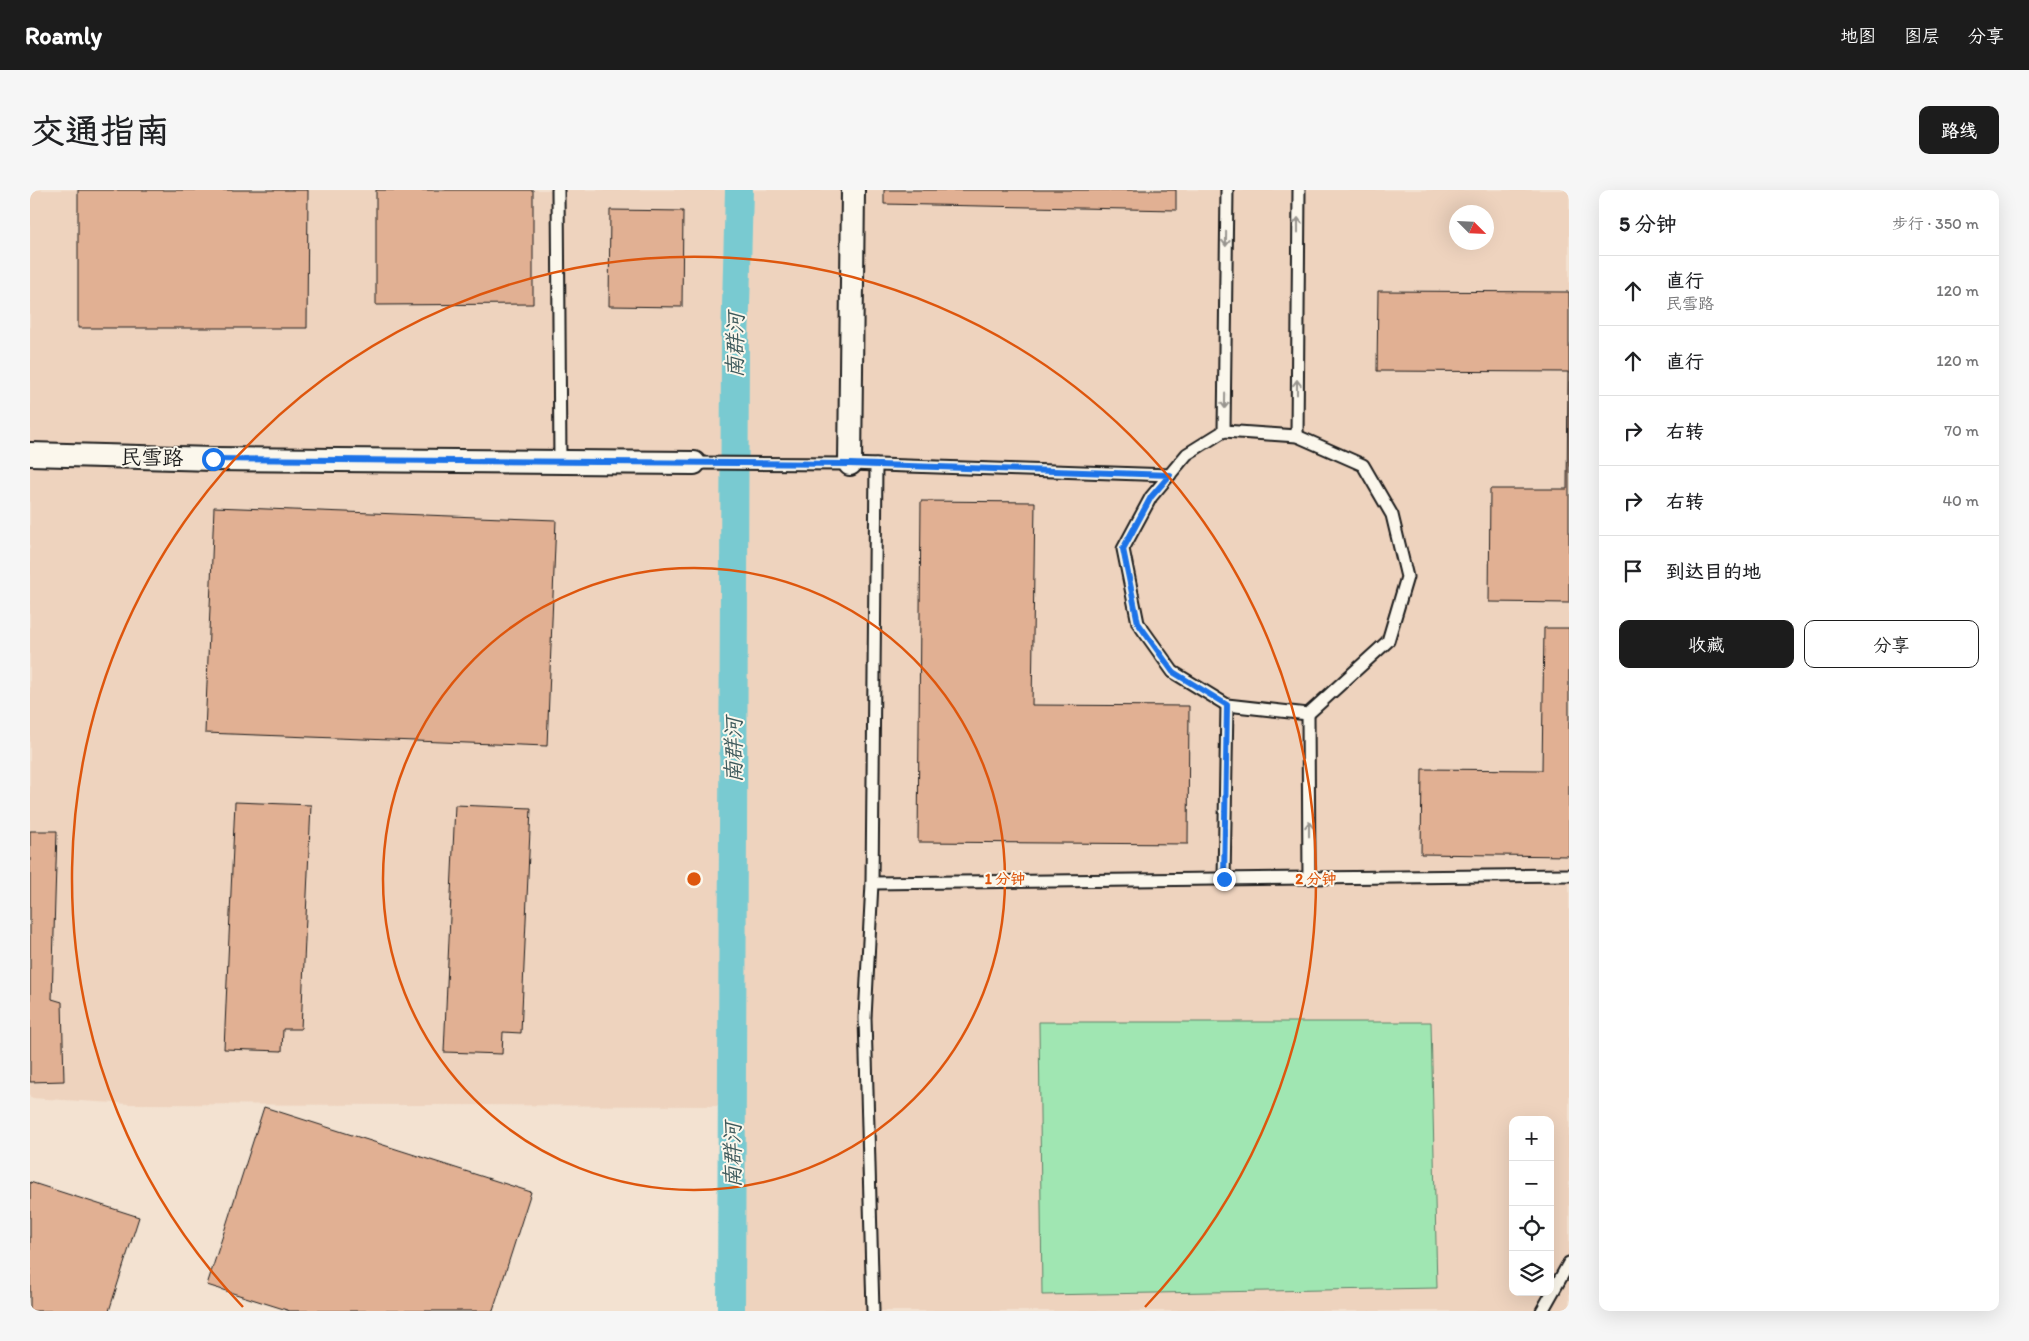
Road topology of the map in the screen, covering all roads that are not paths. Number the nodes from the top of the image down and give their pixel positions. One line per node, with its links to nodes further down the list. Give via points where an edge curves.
1 (558, 190): 8 (lane)
2 (853, 190): 10 (street)
3 (1227, 190): 5 (lane, one-way to 5)
4 (1299, 190): 6 (lane, one-way to 4)
5 (1224, 430): 6 (lane); 12 (lane, via 1187,454)
6 (1297, 436): 14 (lane, via 1363,465 1392,515 1407,577 1388,641)
7 (30, 454): 8 (street, 民雪路)
8 (560, 462): 9 (street, 民雪路)
9 (694, 463): 10 (lane)
10 (850, 464): 11 (lane)
11 (876, 465): 12 (lane); 18 (lane)
12 (1170, 475): 13 (lane, via 1151,497 1123,549 1138,623 1173,672)
13 (1227, 705): 14 (lane); 17 (lane)
14 (1308, 714): 16 (lane, one-way to 14)
15 (1569, 875): 16 (lane)
16 (1309, 878): 17 (lane)
17 (1224, 879): 18 (lane)
18 (872, 883): 20 (lane, via 865,1018)
19 (1569, 1263): 21 (lane)
20 (873, 1311)
21 (1542, 1311)

